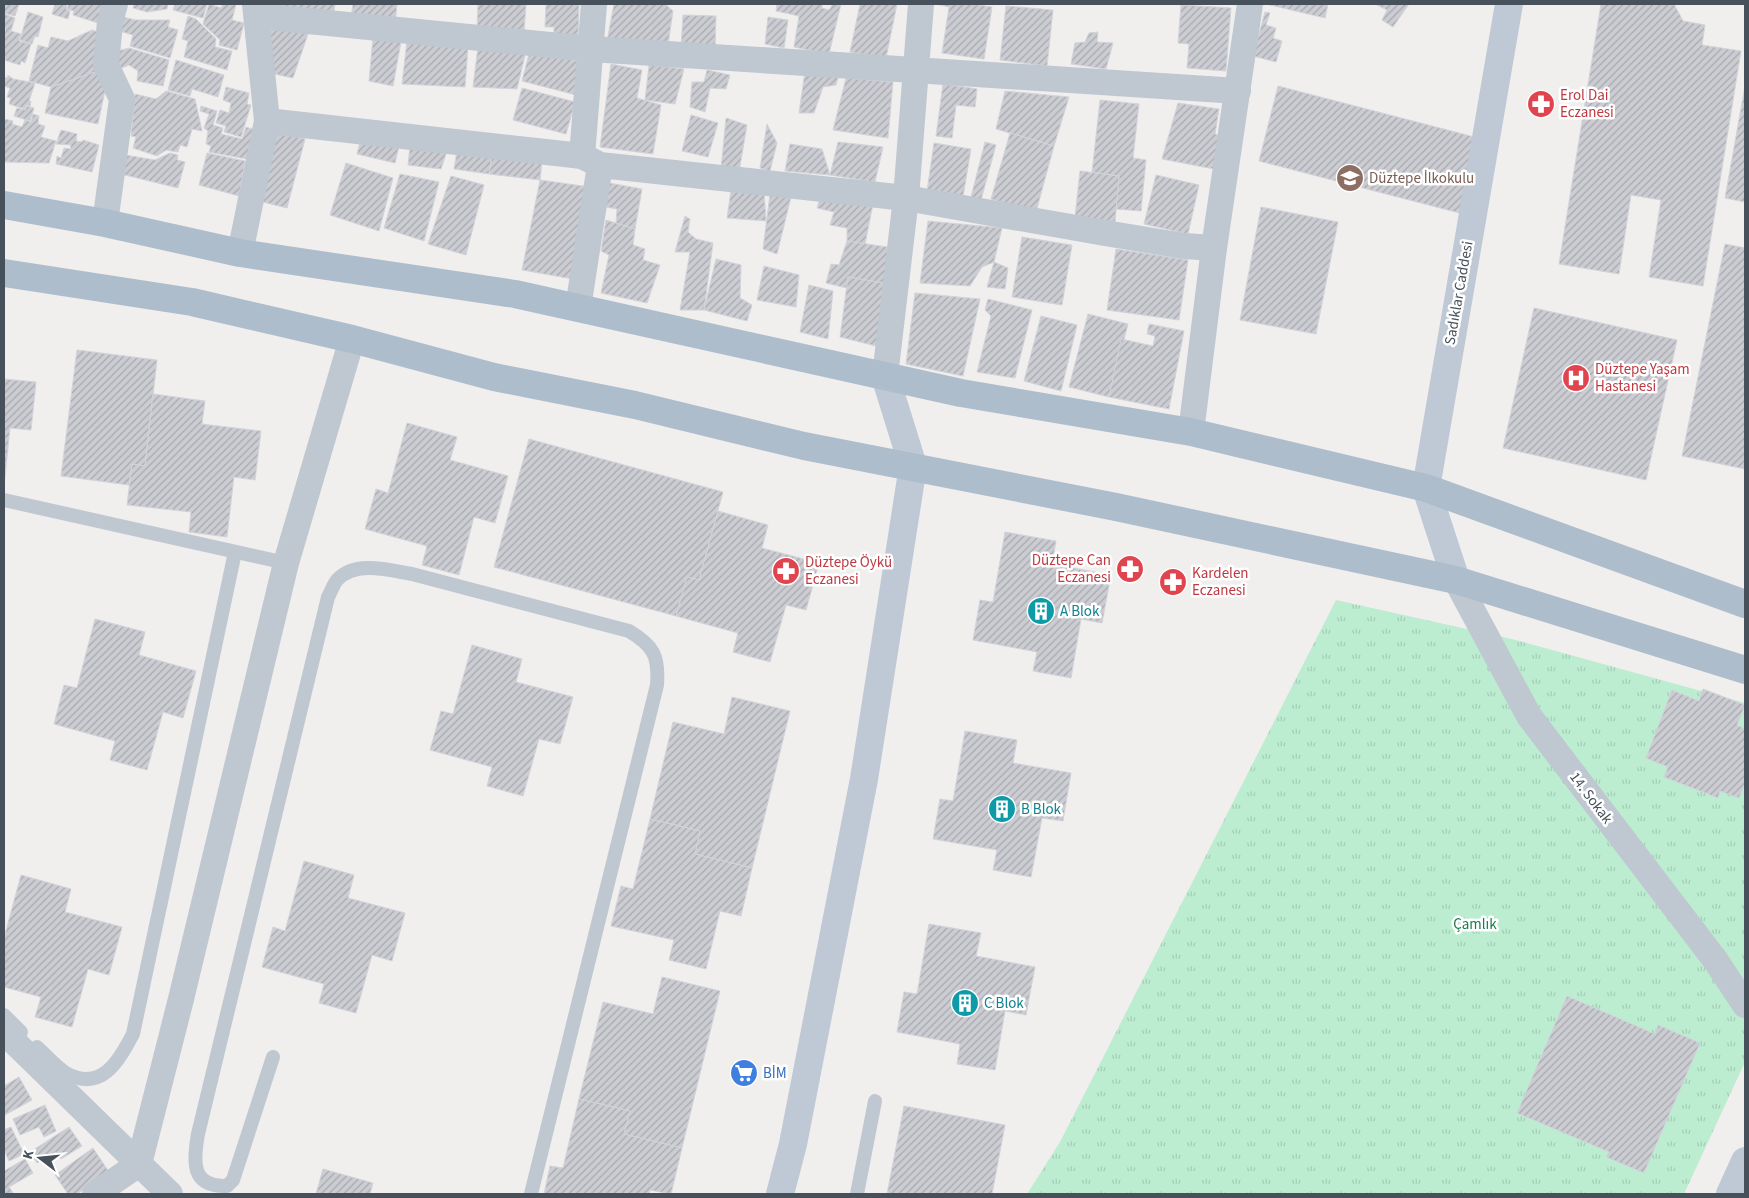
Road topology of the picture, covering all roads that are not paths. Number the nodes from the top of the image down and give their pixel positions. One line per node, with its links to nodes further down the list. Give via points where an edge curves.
1 (115, 4): 14 (street, via 106,64 122,99)
2 (594, 4): 7 (street)
3 (921, 4): 8 (street)
4 (1250, 4): 9 (street)
5 (1510, 4): 23 (street, Sadıklar Caddesi)
6 (256, 10): 7 (street); 10 (street)
7 (591, 48): 8 (street); 11 (street)
8 (918, 68): 9 (street); 12 (street)
9 (1238, 91): 15 (street)
10 (267, 121): 11 (street); 16 (street)
11 (591, 161): 12 (street); 18 (street)
12 (906, 198): 15 (street, via 1115,235); 20 (street)
13 (4, 205): 14 (main road)
14 (105, 223): 16 (main road)
15 (1214, 248): 21 (street)
16 (240, 253): 18 (main road, via 486,290)
17 (4, 273): 19 (main road, via 192,302)
18 (578, 308): 20 (main road)
19 (352, 338): 22 (main road, via 494,377 635,405 804,446); 26 (street)
20 (886, 376): 21 (main road, via 962,393); 22 (street)
21 (1191, 432): 23 (main road)
22 (913, 466): 27 (main road); 41 (street, via 864,779 793,1144)
23 (1426, 488): 27 (street, Sadıklar Caddesi); 28 (main road)
24 (4, 500): 25 (lane)
25 (235, 552): 26 (lane); 31 (lane, via 132,1034 118,1062 103,1076 82,1078 66,1073)
26 (286, 563): 36 (street, via 182,999)
27 (1456, 580): 29 (main road); 30 (street, 14. Sokak, via 1529,716 1716,961)
28 (1745, 604)
29 (1745, 670)
30 (1745, 1004)
31 (4, 1015)
32 (9, 1045): 36 (street)
33 (273, 1057): 40 (lane, via 233,1180 228,1186 206,1182 198,1175 196,1165 198,1134 328,597 338,580 352,570 412,574 629,631 647,642 659,665 657,685)
34 (875, 1101): 42 (lane)
35 (1745, 1161): 37 (street)
36 (139, 1164): 38 (street); 39 (street)
37 (1735, 1193)
38 (95, 1194)
39 (170, 1194)
40 (531, 1194)
41 (780, 1194)
42 (857, 1194)

